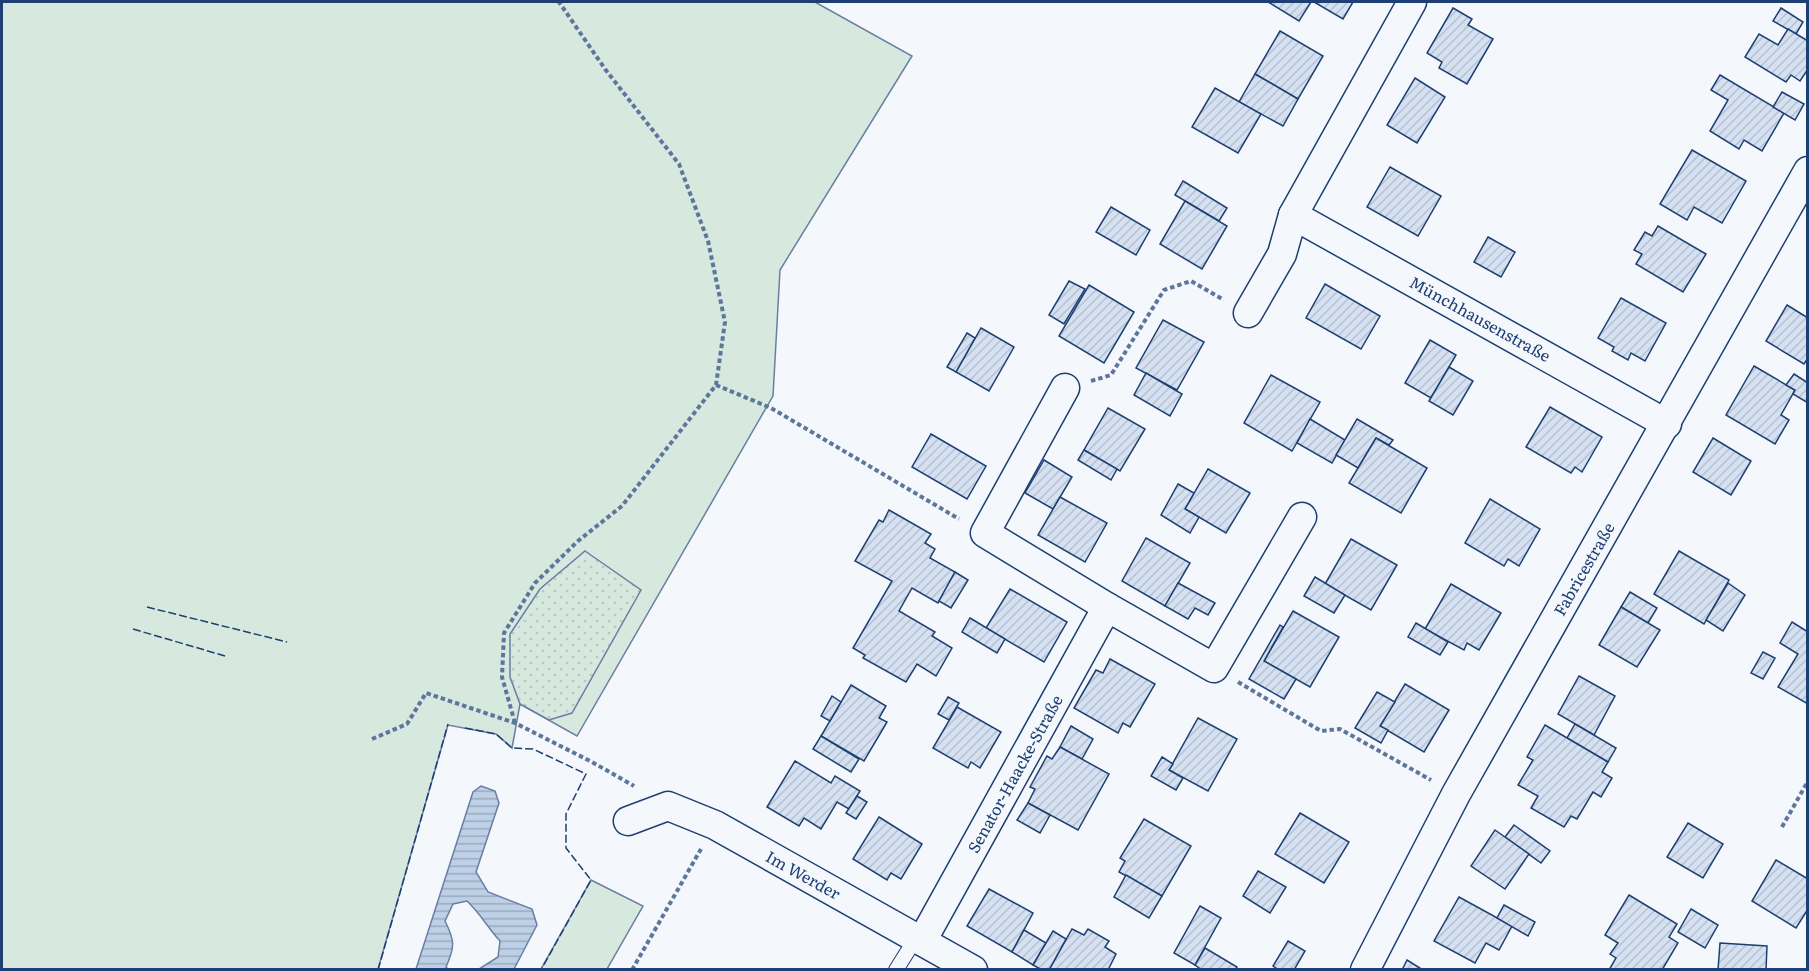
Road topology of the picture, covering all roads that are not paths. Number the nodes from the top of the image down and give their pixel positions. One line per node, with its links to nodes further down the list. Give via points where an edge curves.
1 (1412, 2): 3 (street)
2 (1808, 171): 6 (street, Fabricestraße)
3 (1293, 215): 4 (street, via 1282,254); 6 (street, Münchhausenstraße)
4 (1248, 313)
5 (1065, 388): 8 (street, via 985,534)
6 (1667, 424): 13 (street, Fabricestraße, via 1456,795)
7 (1302, 517): 8 (street, via 1214,668)
8 (1107, 607): 10 (street, Senator-Haacke-Straße)
9 (628, 821): 10 (street, Im Werder, via 668,806 715,825)
10 (919, 939): 11 (lane); 12 (street, Im Werder)
11 (896, 969)
12 (973, 969)
13 (1365, 969)

